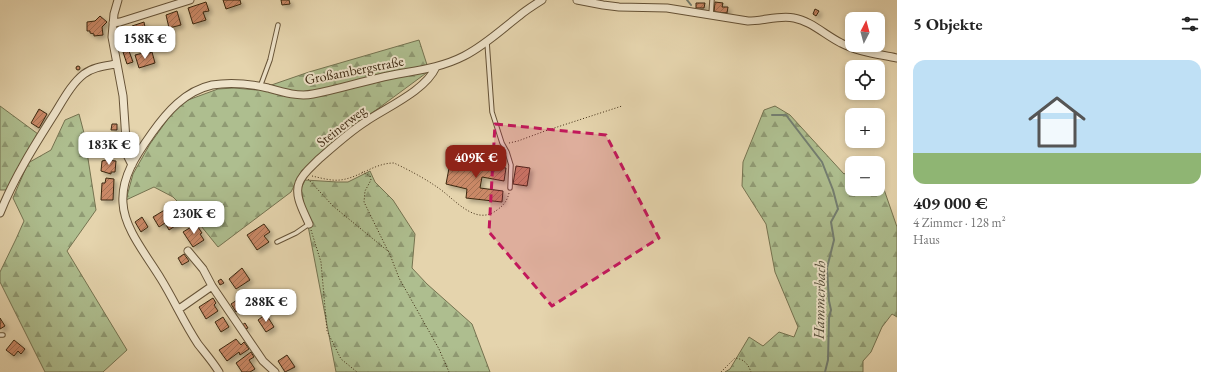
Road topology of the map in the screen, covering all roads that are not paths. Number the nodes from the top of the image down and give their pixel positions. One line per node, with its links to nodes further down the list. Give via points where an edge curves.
1 (118, 0): 7 (street)
2 (190, 0): 7 (street)
3 (542, 0): 9 (street, Großambergstraße)
4 (577, 0): 6 (street, via 619,7 667,8)
5 (712, 0): 6 (lane)
6 (711, 15): 10 (street, via 748,21 794,18 852,47)
7 (113, 23): 11 (street, via 112,37)
8 (278, 25): 13 (lane, via 270,60)
9 (487, 41): 12 (street, Großambergstraße, via 465,56); 15 (lane, via 492,112 511,165)
10 (897, 58)
11 (116, 64): 14 (street, via 123,96 127,155); 16 (street, via 92,69 82,75 74,85 28,156 9,190)
12 (436, 66): 13 (street, Großambergstraße, via 310,95 283,93); 17 (street, Steinerweg, via 434,72 421,85 364,122 332,147 304,174 298,194)
13 (260, 87): 14 (street, Großambergstraße, via 217,84 187,96 167,114)
14 (132, 165): 21 (street, Großambergstraße, via 124,183 123,202 128,224)
15 (510, 188)
16 (0, 213)
17 (309, 224): 18 (lane)
18 (278, 242)
19 (188, 251): 20 (street, via 203,269)
20 (212, 286): 21 (street); 23 (street, via 263,362)
21 (179, 310): 22 (street, Großambergstraße)
22 (219, 372)
23 (275, 372)

